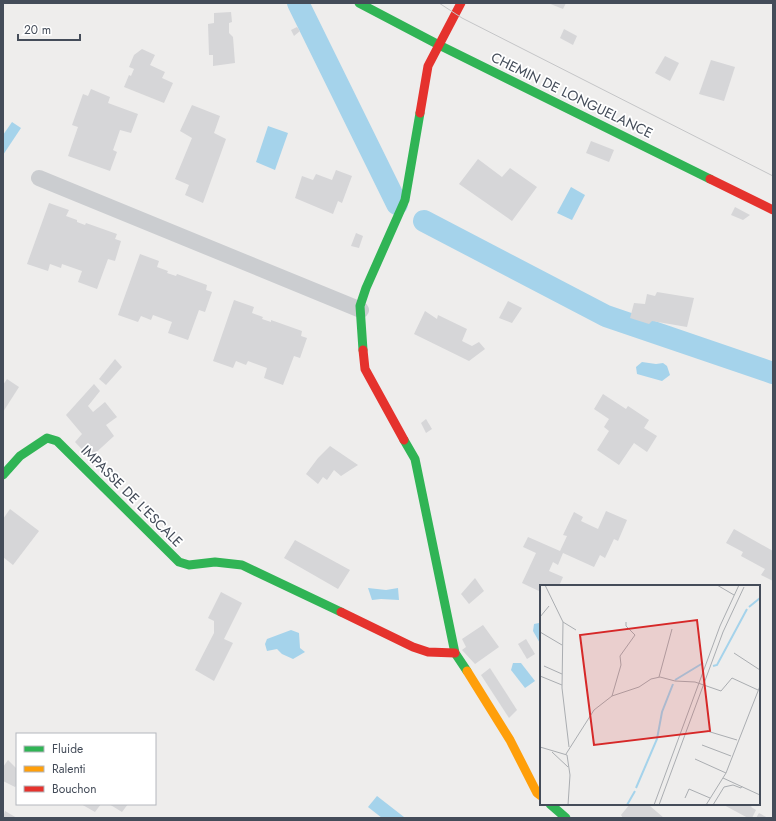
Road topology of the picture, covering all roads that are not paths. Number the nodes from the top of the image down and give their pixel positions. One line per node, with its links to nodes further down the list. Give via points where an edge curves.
1 (359, 3): 3 (street, CHEMIN DE LONGUELANCE)
2 (461, 3): 3 (street)
3 (439, 45): 5 (street, CHEMIN DE LONGUELANCE); 6 (street, via 428,66 405,200 366,288)
4 (39, 178): 6 (street)
5 (773, 210)
6 (361, 310): 8 (street, via 365,369 415,459)
7 (3, 475): 8 (street, IMPASSE DE L'ESCALE, via 20,456 47,438 57,441 179,562 189,565 215,562 242,565 413,647 428,652)
8 (455, 653): 9 (street, via 510,740)
9 (540, 795)
10 (551, 805): 11 (street)
11 (566, 818)

